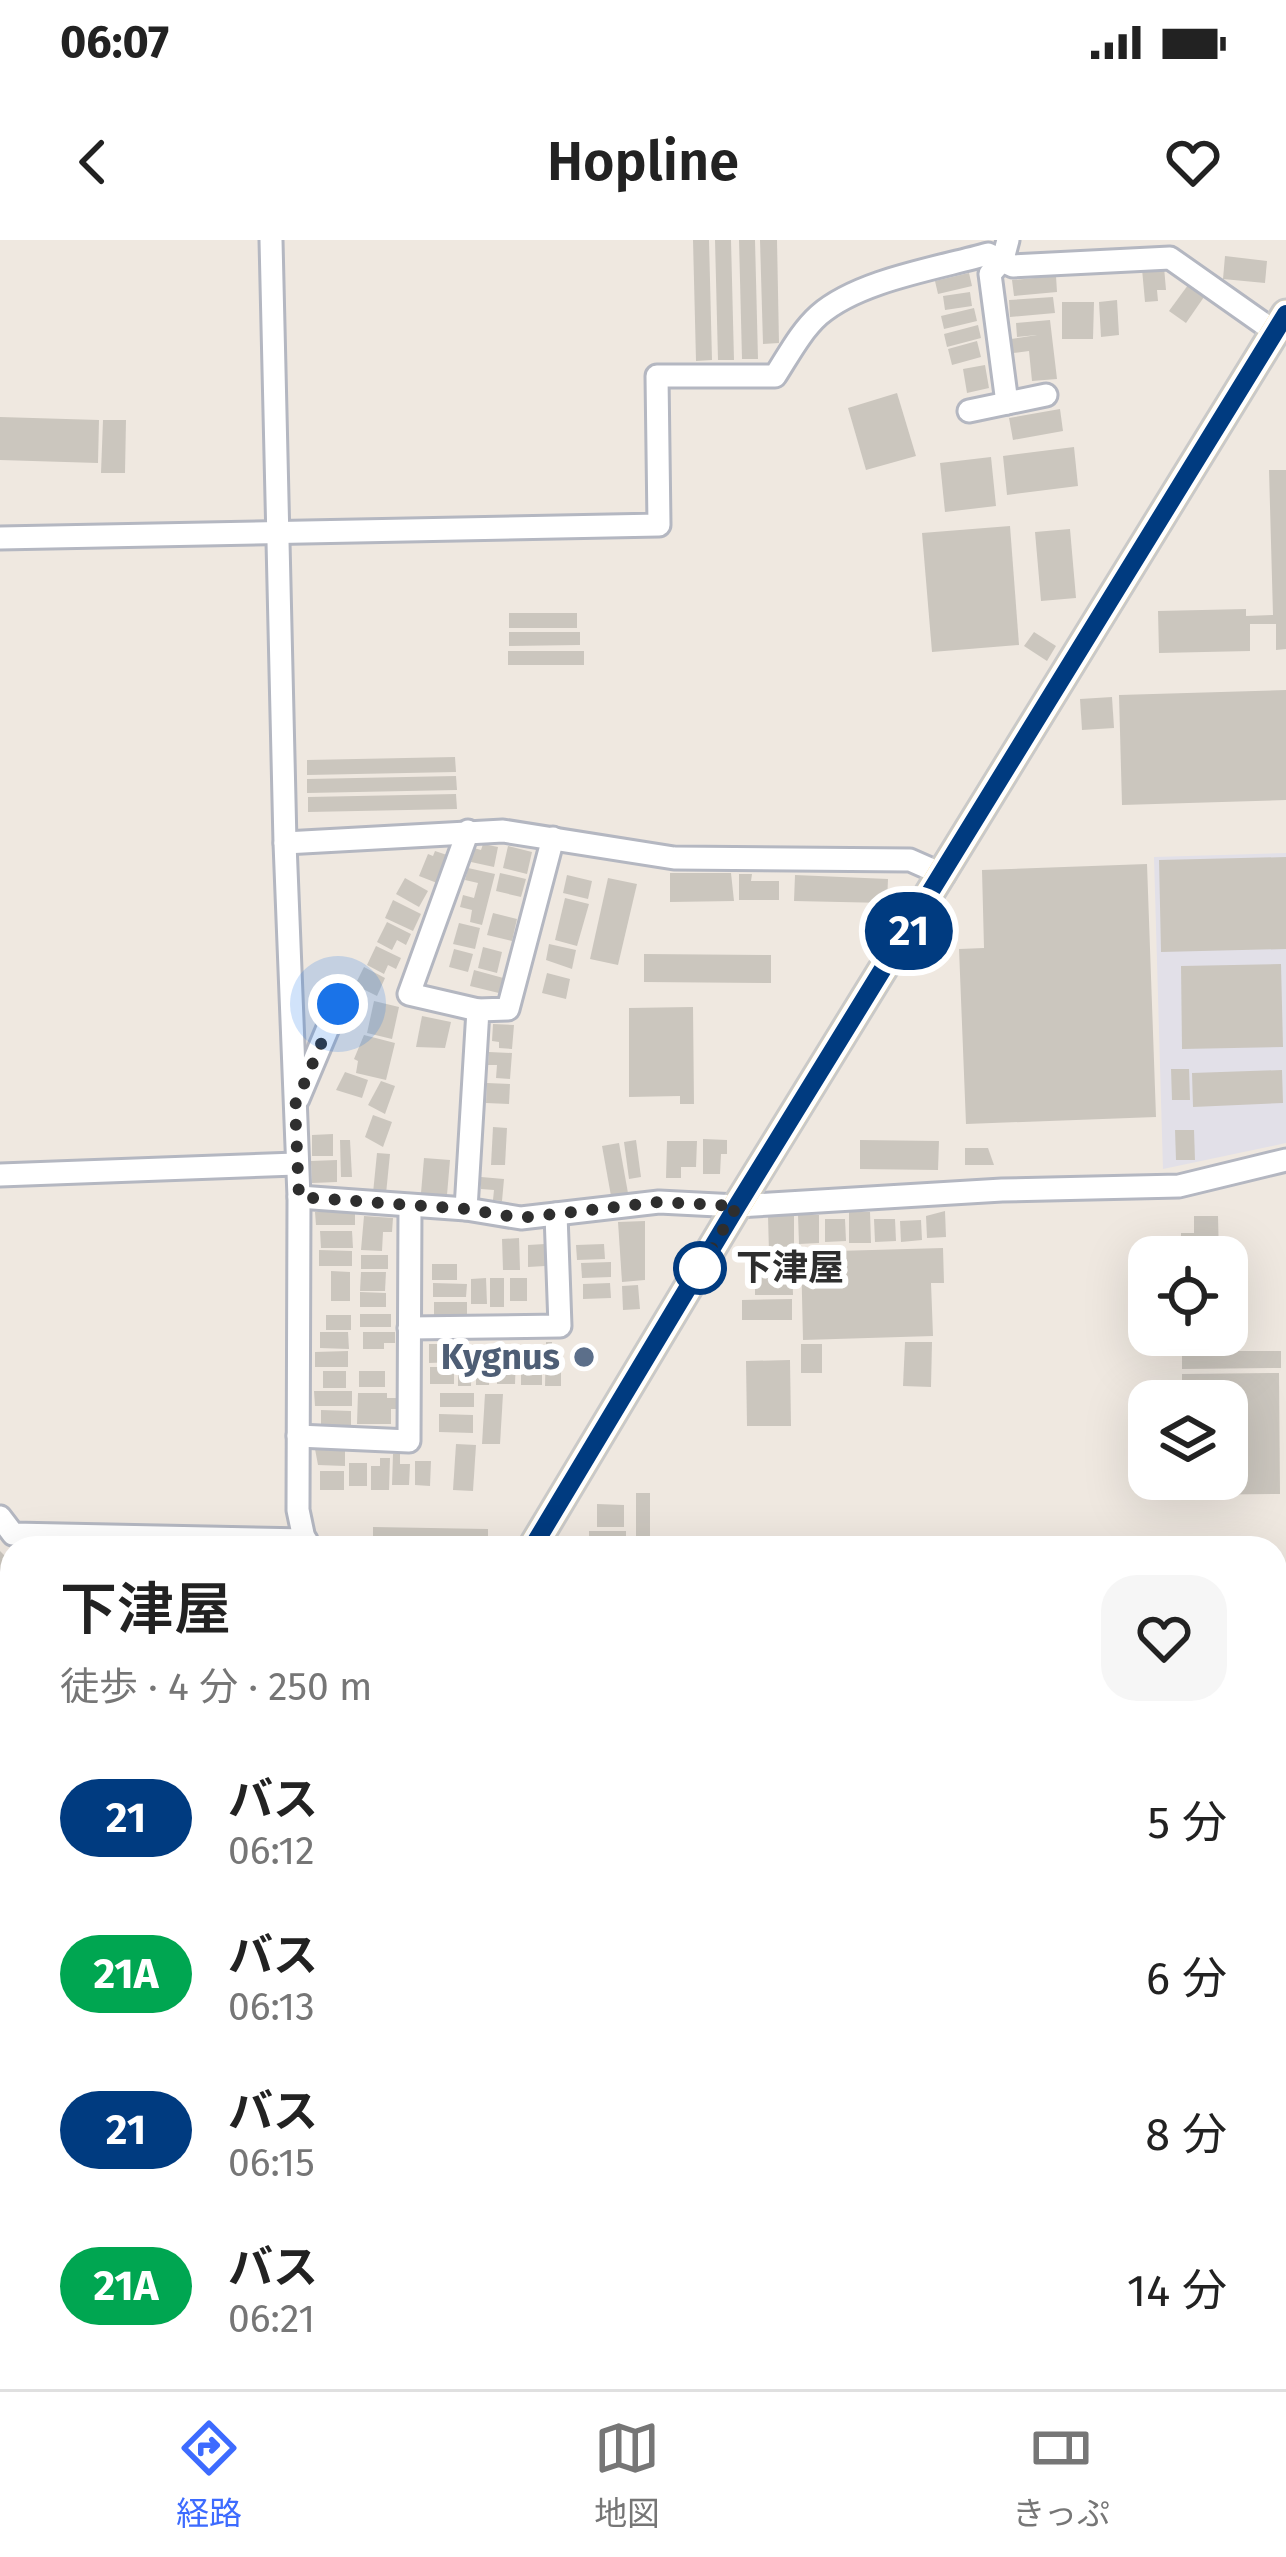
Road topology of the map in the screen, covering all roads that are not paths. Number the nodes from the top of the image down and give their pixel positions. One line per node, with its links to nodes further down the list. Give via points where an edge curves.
1 (271, 240): 7 (street)
2 (1005, 250): 3 (street, via 1013,266 1170,258); 5 (street, via 990,274); 7 (street, via 836,303 775,376 657,376 659,525)
3 (1281, 323): 12 (main road)
4 (1046, 394): 5 (street)
5 (1007, 403): 6 (street)
6 (969, 411)
7 (278, 532): 8 (street); 11 (street)
8 (0, 538)
9 (468, 831): 10 (street); 11 (street); 14 (street, via 410,994)
10 (553, 838): 12 (street, via 674,858 910,860); 14 (street, via 508,1009)
11 (285, 843): 15 (street)
12 (944, 875): 21 (main road)
13 (338, 1004): 15 (street)
14 (478, 1010): 22 (street)
15 (295, 1105): 17 (street)
16 (1286, 1160): 21 (street, via 1179,1186)
17 (296, 1164): 18 (street); 19 (street)
18 (0, 1175)
19 (299, 1197): 20 (street); 25 (street)
20 (410, 1206): 22 (street); 24 (street)
21 (737, 1206): 23 (street, via 659,1202); 29 (main road)
22 (466, 1209): 23 (street)
23 (556, 1214): 24 (street, via 560,1326)
24 (409, 1328): 25 (street, via 409,1441)
25 (298, 1436): 28 (street)
26 (0, 1516): 27 (street, via 14,1534)
27 (29, 1536)
28 (304, 1536)
29 (539, 1536)

